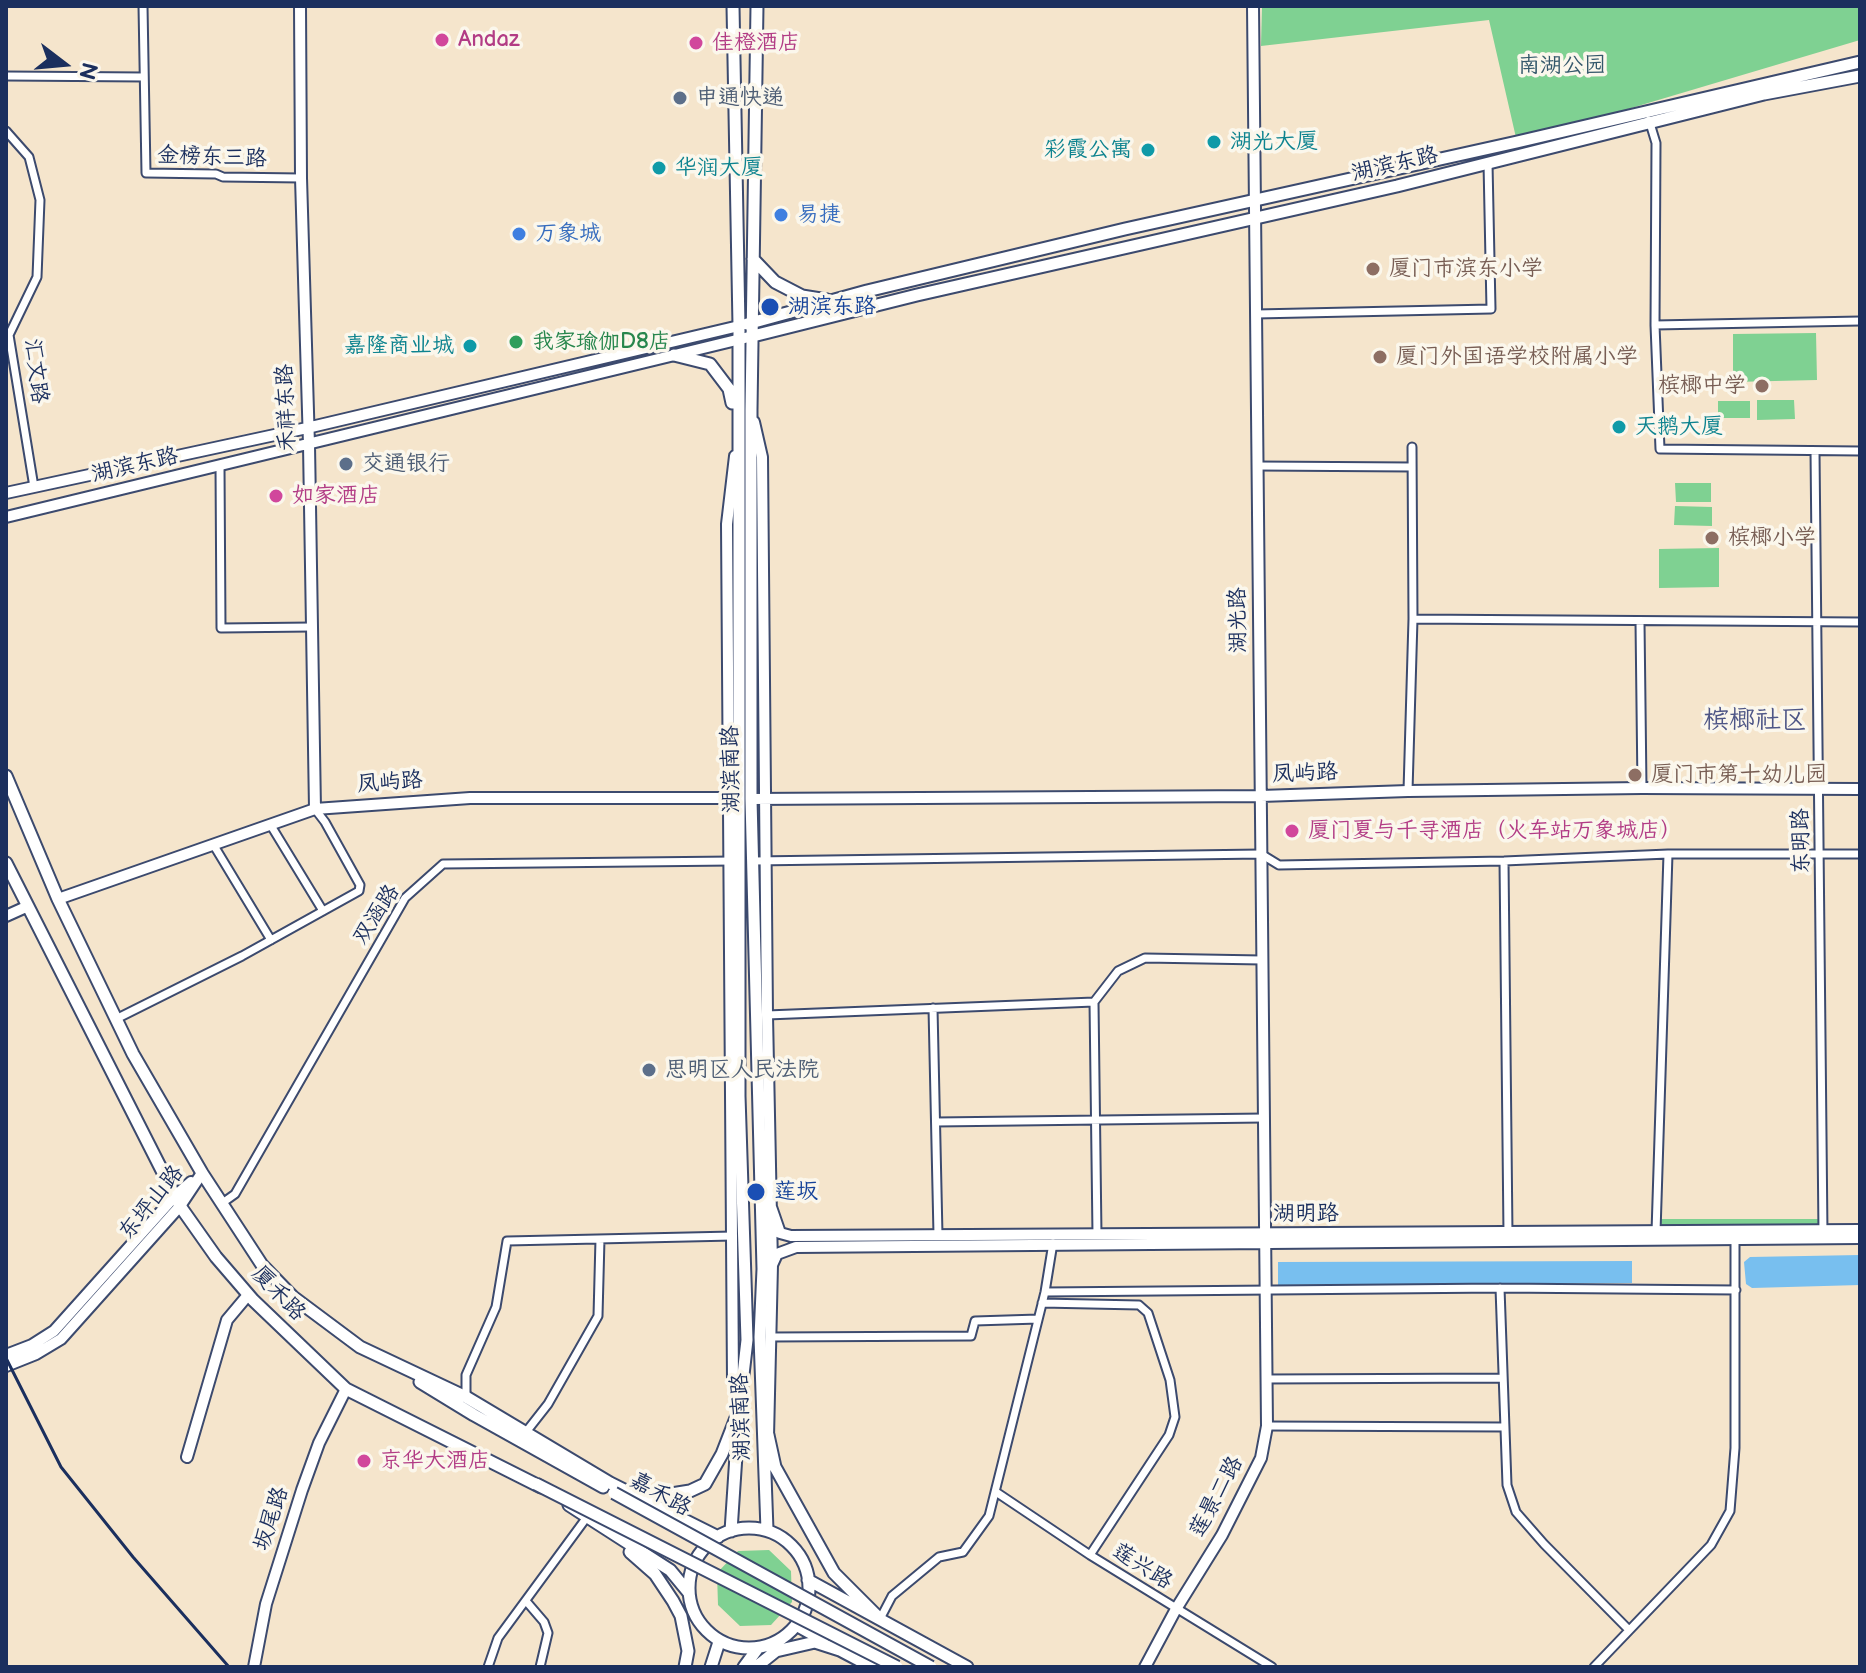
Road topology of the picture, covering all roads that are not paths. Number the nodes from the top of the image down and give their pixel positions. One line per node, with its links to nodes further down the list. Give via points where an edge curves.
1 (143, 6): 9 (street, 金榜东三路)
2 (300, 6): 13 (street, 禾祥东路)
3 (733, 6): 22 (main road, 湖滨南路)
4 (757, 6): 16 (main road, 湖滨南路)
5 (1253, 6): 14 (street, 湖光路)
6 (1860, 62): 10 (main road, 湖滨东路)
7 (6, 76): 9 (street)
8 (1860, 76): 10 (main road, 湖滨东路)
9 (144, 77): 13 (street, 金榜东三路, via 146,173)
10 (1648, 117): 12 (main road, 湖滨东路); 14 (main road, 湖滨东路); 21 (street, via 1656,143)
11 (6, 131): 36 (street, 汇文路, via 29,157 40,200 37,277 9,335)
12 (1488, 163): 15 (main road, 湖滨东路); 18 (street, via 1491,309)
13 (301, 178): 27 (street, 禾祥东路)
14 (1255, 200): 15 (street, 湖光路); 17 (main road, 湖滨东路)
15 (1255, 217): 18 (street, 湖光路); 23 (main road, 湖滨东路)
16 (753, 259): 17 (main road, via 775,282 802,296 828,300); 20 (main road, 湖滨南路)
17 (867, 291): 20 (main road, 湖滨东路)
18 (1256, 314): 34 (street, 湖光路)
19 (1860, 321): 21 (street)
20 (753, 323): 22 (main road, 湖滨东路); 23 (main road, 湖滨南路)
21 (1655, 325): 31 (street, via 1660,449)
22 (739, 326): 24 (main road, 湖滨南路); 27 (street, 湖滨东路)
23 (753, 336): 24 (street, 湖滨东路); 26 (main road, 湖滨南路)
24 (738, 339): 25 (street, 湖滨东路); 28 (main road, 湖滨南路)
25 (674, 355): 28 (main road, via 710,364 729,389); 29 (street, 湖滨东路)
26 (751, 410): 50 (street, via 762,457); 51 (main road, 湖滨南路)
27 (307, 428): 29 (street, 禾祥东路); 36 (street, 湖滨东路)
28 (737, 439): 51 (main road, 湖滨南路)
29 (309, 445): 33 (street, 湖滨东路); 43 (street, 禾祥东路)
30 (1412, 447): 35 (street)
31 (1815, 451): 32 (street); 42 (street, 东明路)
32 (1860, 451)
33 (220, 466): 38 (street, 湖滨东路); 43 (street, via 221,628)
34 (1257, 466): 35 (street); 49 (street, 湖光路)
35 (1412, 467): 39 (street)
36 (34, 487): 37 (street, 湖滨东路)
37 (6, 493)
38 (6, 517)
39 (1413, 619): 40 (street); 48 (street)
40 (1640, 622): 42 (street); 45 (street)
41 (1860, 622): 42 (street)
42 (1815, 623): 47 (street, 东明路)
43 (312, 627): 52 (street, 禾祥东路)
44 (6, 776): 63 (main road)
45 (1642, 788): 47 (street, 凤屿路); 48 (street, 凤屿路)
46 (1860, 789): 47 (street, 凤屿路)
47 (1819, 790): 55 (street, 东明路)
48 (1408, 791): 49 (street, 凤屿路)
49 (1261, 796): 50 (street, 凤屿路); 56 (street, 湖光路)
50 (765, 798): 51 (street, 凤屿路); 60 (street)
51 (740, 799): 52 (street, 凤屿路, via 470,798); 59 (main road, 湖滨南路); 60 (main road, 湖滨南路)
52 (315, 809): 53 (street, 凤屿路); 65 (street, via 360,885 359,891)
53 (270, 824): 54 (street, 凤屿路); 65 (street)
54 (213, 844): 63 (street, 凤屿路); 67 (street)
55 (1820, 853): 57 (street); 58 (street); 87 (street, 东明路)
56 (1261, 854): 60 (street); 61 (street, via 1279,865); 68 (street, 湖光路)
57 (1668, 854): 61 (street); 81 (street)
58 (1860, 854)
59 (735, 861): 78 (street, 双涵路, via 443,864 405,898 235,1194); 85 (street, 湖滨南路); 108 (main road, 湖滨南路, via 747,1340)
60 (760, 861): 71 (street); 114 (main road, 湖滨南路)
61 (1504, 861): 82 (street)
62 (6, 863): 64 (main road, 厦禾路)
63 (58, 899): 72 (main road)
64 (26, 907): 66 (street); 77 (main road, 厦禾路)
65 (323, 911): 67 (street)
66 (6, 916)
67 (271, 940): 72 (street)
68 (1262, 960): 69 (street, via 1145,958 1118,971); 73 (street, 湖光路)
69 (1094, 1002): 70 (street); 74 (street)
70 (933, 1008): 71 (street); 75 (street)
71 (767, 1015): 79 (street)
72 (116, 1019): 76 (main road)
73 (1264, 1118): 74 (street); 88 (street, 湖光路)
74 (1096, 1120): 75 (street); 84 (street)
75 (936, 1122): 83 (street)
76 (202, 1173): 77 (street, 东坪山路); 78 (main road)
77 (177, 1201): 97 (main road, 厦禾路); 102 (street, 东坪山路, via 54,1331); 103 (street, 东坪山路, via 61,1339)
78 (221, 1204): 101 (main road, via 262,1265 293,1297)
79 (771, 1207): 83 (street, 湖明路, via 780,1233 791,1236); 92 (street)
80 (1860, 1230): 87 (street, 湖明路)
81 (1656, 1232): 82 (street, 湖明路); 86 (street, 湖明路)
82 (1508, 1234): 88 (street, 湖明路)
83 (938, 1235): 84 (street, 湖明路)
84 (1097, 1235): 88 (street, 湖明路)
85 (733, 1236): 90 (street); 108 (street, 湖滨南路, via 733,1379)
86 (1735, 1236): 87 (street, 湖明路); 88 (street, 湖明路); 94 (street)
87 (1823, 1236): 89 (street, 湖明路)
88 (1265, 1238): 91 (street, 湖明路); 95 (street, 莲景二路)
89 (1860, 1238)
90 (600, 1239): 107 (street, via 507,1241 496,1307 466,1375); 111 (street, via 598,1316)
91 (1053, 1243): 92 (street, 湖明路, via 796,1247 777,1254); 96 (street)
92 (772, 1265): 100 (street)
93 (1500, 1288): 94 (street); 95 (street); 104 (street)
94 (1736, 1290): 129 (street, via 1730,1511 1711,1545)
95 (1265, 1291): 96 (street); 105 (street, 莲景二路)
96 (1045, 1292): 98 (street)
97 (248, 1295): 106 (main road, 厦禾路); 113 (street, via 227,1320)
98 (1042, 1303): 99 (street); 122 (street, via 1139,1305 1148,1313 1170,1380 1175,1417 1169,1435)
99 (1038, 1319): 100 (street, via 975,1321 971,1336); 117 (street)
100 (772, 1337): 112 (street)
101 (372, 1352): 107 (main road); 116 (main road, 嘉禾路, via 474,1415)
102 (6, 1355)
103 (6, 1366)
104 (1502, 1378): 105 (street); 110 (street)
105 (1266, 1379): 109 (street, 莲景二路)
106 (346, 1389): 115 (main road, 厦禾路); 133 (street, 坂尾路, via 302,1490 266,1604)
107 (466, 1397): 111 (main road)
108 (739, 1410): 116 (main road, via 705,1484 648,1496); 120 (main road, 湖滨南路)
109 (1267, 1426): 110 (street); 126 (street, 莲景二路, via 1261,1458)
110 (1504, 1427): 129 (street, via 1507,1485 1516,1512)
111 (526, 1432): 116 (main road)
112 (768, 1434): 114 (street); 127 (main road, via 775,1467 834,1573)
113 (187, 1457)
114 (764, 1479): 119 (main road, 湖滨南路)
115 (536, 1484): 118 (main road, 厦禾路); 141 (main road, 嘉禾路, bridge)
116 (612, 1488): 121 (main road); 142 (main road, 嘉禾路, bridge)
117 (996, 1492): 122 (street, 莲兴路); 127 (street, via 989,1516 963,1552 939,1557 892,1596)
118 (590, 1519): 124 (main road, 厦禾路, via 670,1570); 125 (street); 136 (main road, via 655,1574 673,1601 688,1651)
119 (767, 1530): 120 (main road); 123 (main road, via 787,1540)
120 (731, 1531): 121 (main road)
121 (718, 1537): 124 (main road, via 699,1555)
122 (1090, 1555): 126 (street, 莲兴路)
123 (808, 1580): 127 (main road); 128 (main road, via 804,1612)
124 (689, 1593): 130 (main road, via 701,1625)
125 (526, 1601): 134 (street, via 498,1638); 135 (street, via 548,1633)
126 (1176, 1609): 144 (street, 莲景二路); 145 (street, 莲兴路)
127 (880, 1619): 143 (main road)
128 (796, 1625): 131 (main road); 132 (main road)
129 (1629, 1630): 146 (street)
130 (719, 1642): 131 (main road); 137 (main road)
131 (758, 1648): 138 (main road)
132 (843, 1651): 139 (main road, via 815,1642 776,1651); 140 (main road)
133 (254, 1667)
134 (488, 1667)
135 (540, 1667)
136 (685, 1667)
137 (711, 1667)
138 (744, 1667)
139 (756, 1667)
140 (872, 1667)
141 (897, 1667)
142 (931, 1667)
143 (967, 1667)
144 (1145, 1667)
145 (1272, 1667)
146 (1594, 1667)

